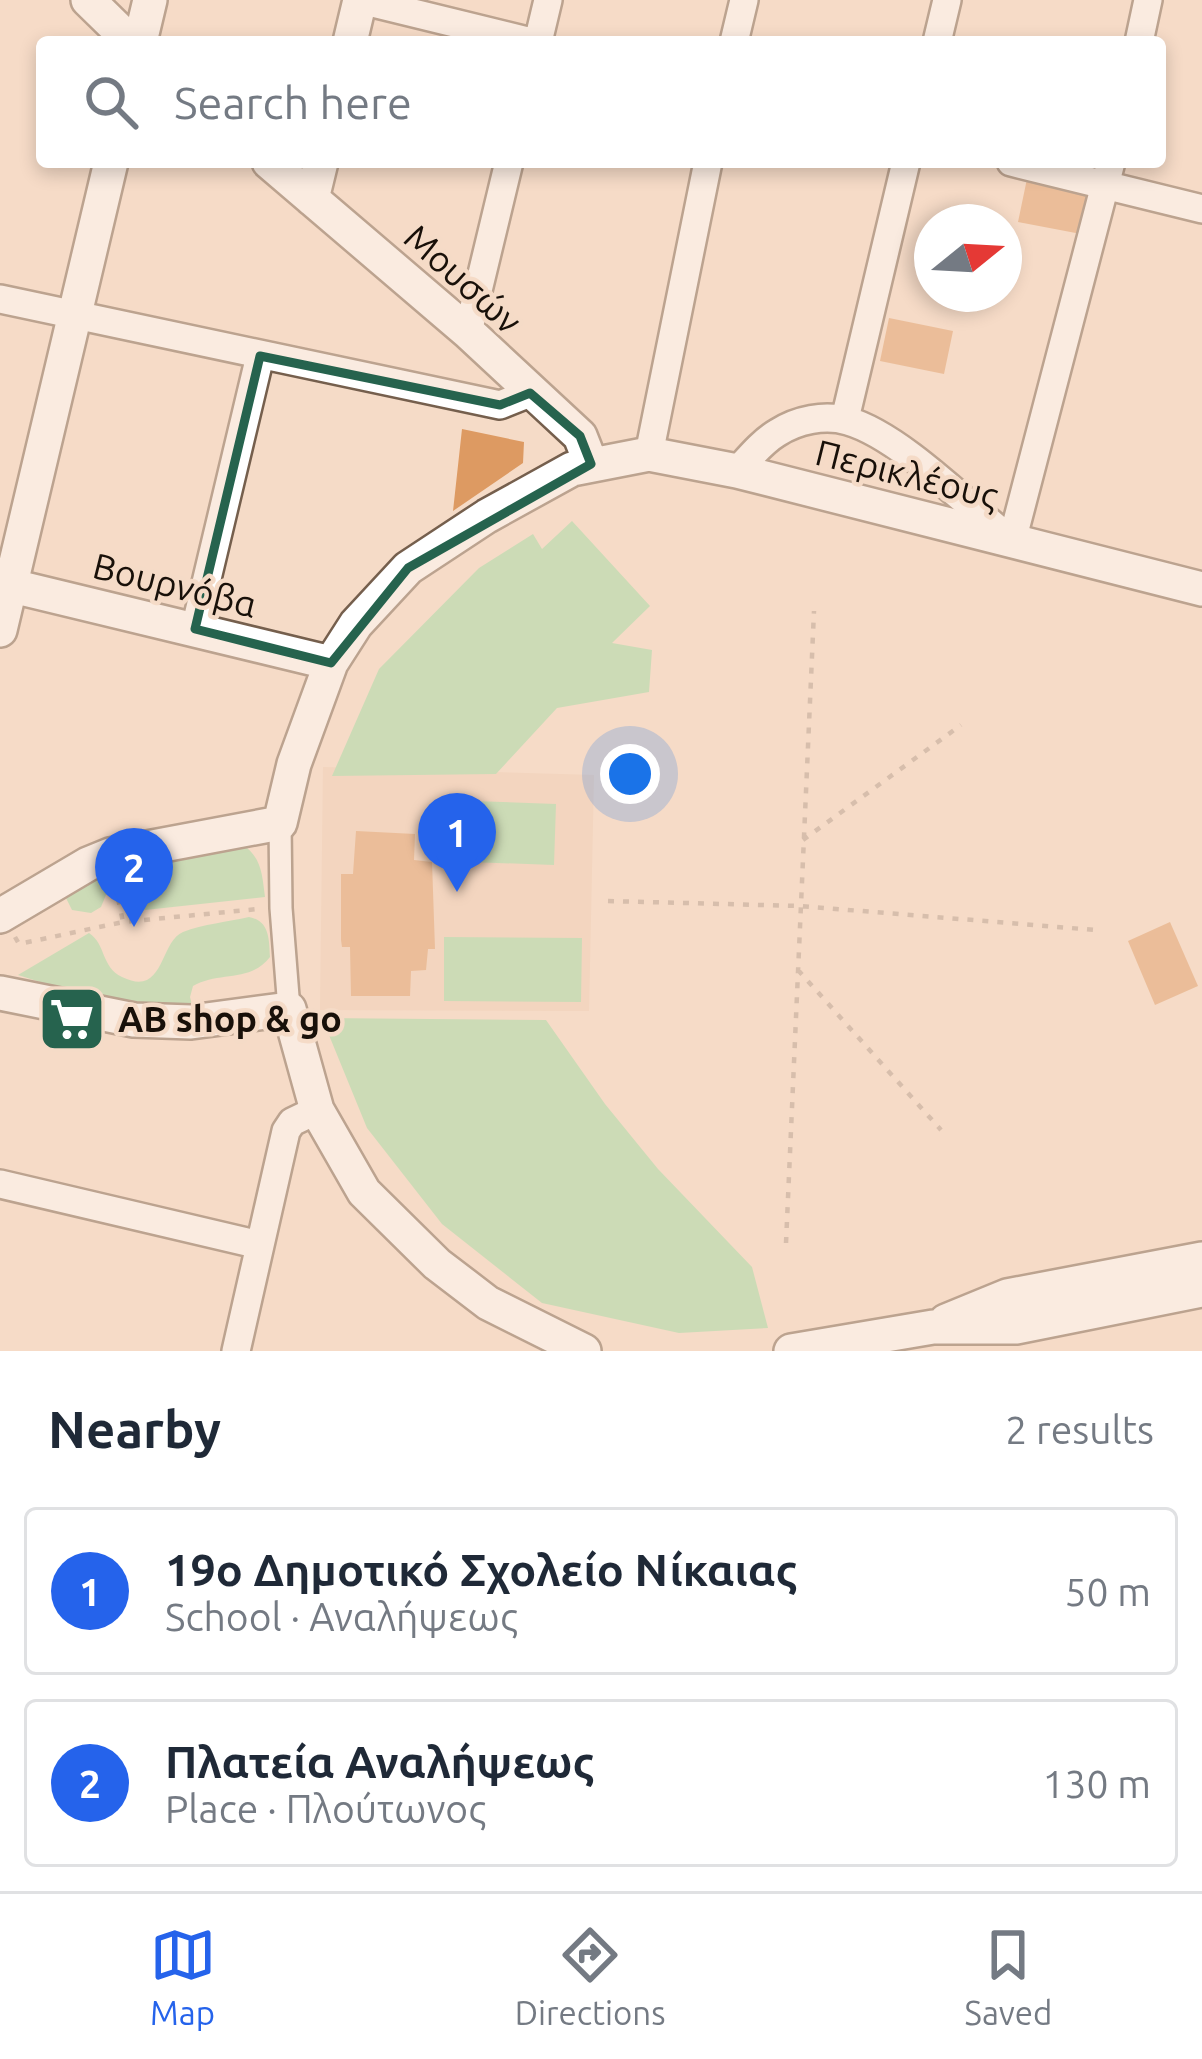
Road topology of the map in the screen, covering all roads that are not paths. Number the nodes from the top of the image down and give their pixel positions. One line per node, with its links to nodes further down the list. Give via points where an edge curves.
1 (88, 0): 8 (street)
2 (150, 0): 9 (street)
3 (360, 0): 10 (street); 11 (street)
4 (548, 0): 12 (street)
5 (744, 0): 13 (street)
6 (947, 0): 14 (street)
7 (1148, 0): 15 (street)
8 (129, 36)
9 (138, 36)
10 (351, 36)
11 (510, 36)
12 (537, 36)
13 (735, 36)
14 (938, 36)
15 (1140, 36)
16 (111, 168): 27 (street)
17 (276, 168): 24 (street, Μουσών)
18 (320, 168): 24 (street)
19 (508, 168): 28 (street)
20 (707, 168): 32 (street)
21 (905, 168): 31 (street)
22 (1060, 168): 23 (street)
23 (1109, 174): 25 (street); 35 (street)
24 (312, 199): 28 (street, Μουσών)
25 (1202, 209)
26 (0, 299): 27 (street)
27 (74, 317): 29 (street); 36 (street)
28 (468, 332): 30 (street, Μουσών)
29 (260, 356): 30 (street, via 500,405); 38 (street)
30 (530, 393): 33 (street, Μουσών, via 580,436)
31 (845, 419): 34 (street, via 791,425); 35 (street, via 902,450)
32 (650, 454): 33 (street, Περικλέους); 34 (street, Περικλέους)
33 (591, 464): 40 (street, Περικλέους, via 504,506 408,568)
34 (737, 471): 35 (street, Περικλέους)
35 (1012, 541): 37 (street, Περικλέους)
36 (5, 584): 38 (street, Βουρνόβα); 39 (street)
37 (1202, 589)
38 (195, 629): 40 (street, Βουρνόβα)
39 (0, 630)
40 (331, 663): 41 (street, Περικλέους)
41 (280, 823): 42 (street, via 110,855); 44 (street)
42 (1, 915)
43 (0, 993): 44 (street, via 134,1020 191,1022)
44 (290, 1009): 45 (street)
45 (317, 1110): 47 (street, via 286,1131); 52 (street, via 364,1192 437,1264 517,1320)
46 (0, 1184): 47 (street)
47 (260, 1245): 51 (street)
48 (1202, 1258): 50 (street, via 1006,1296)
49 (1202, 1290): 50 (street)
50 (932, 1339): 53 (street)
51 (236, 1351)
52 (584, 1351)
53 (791, 1351)

